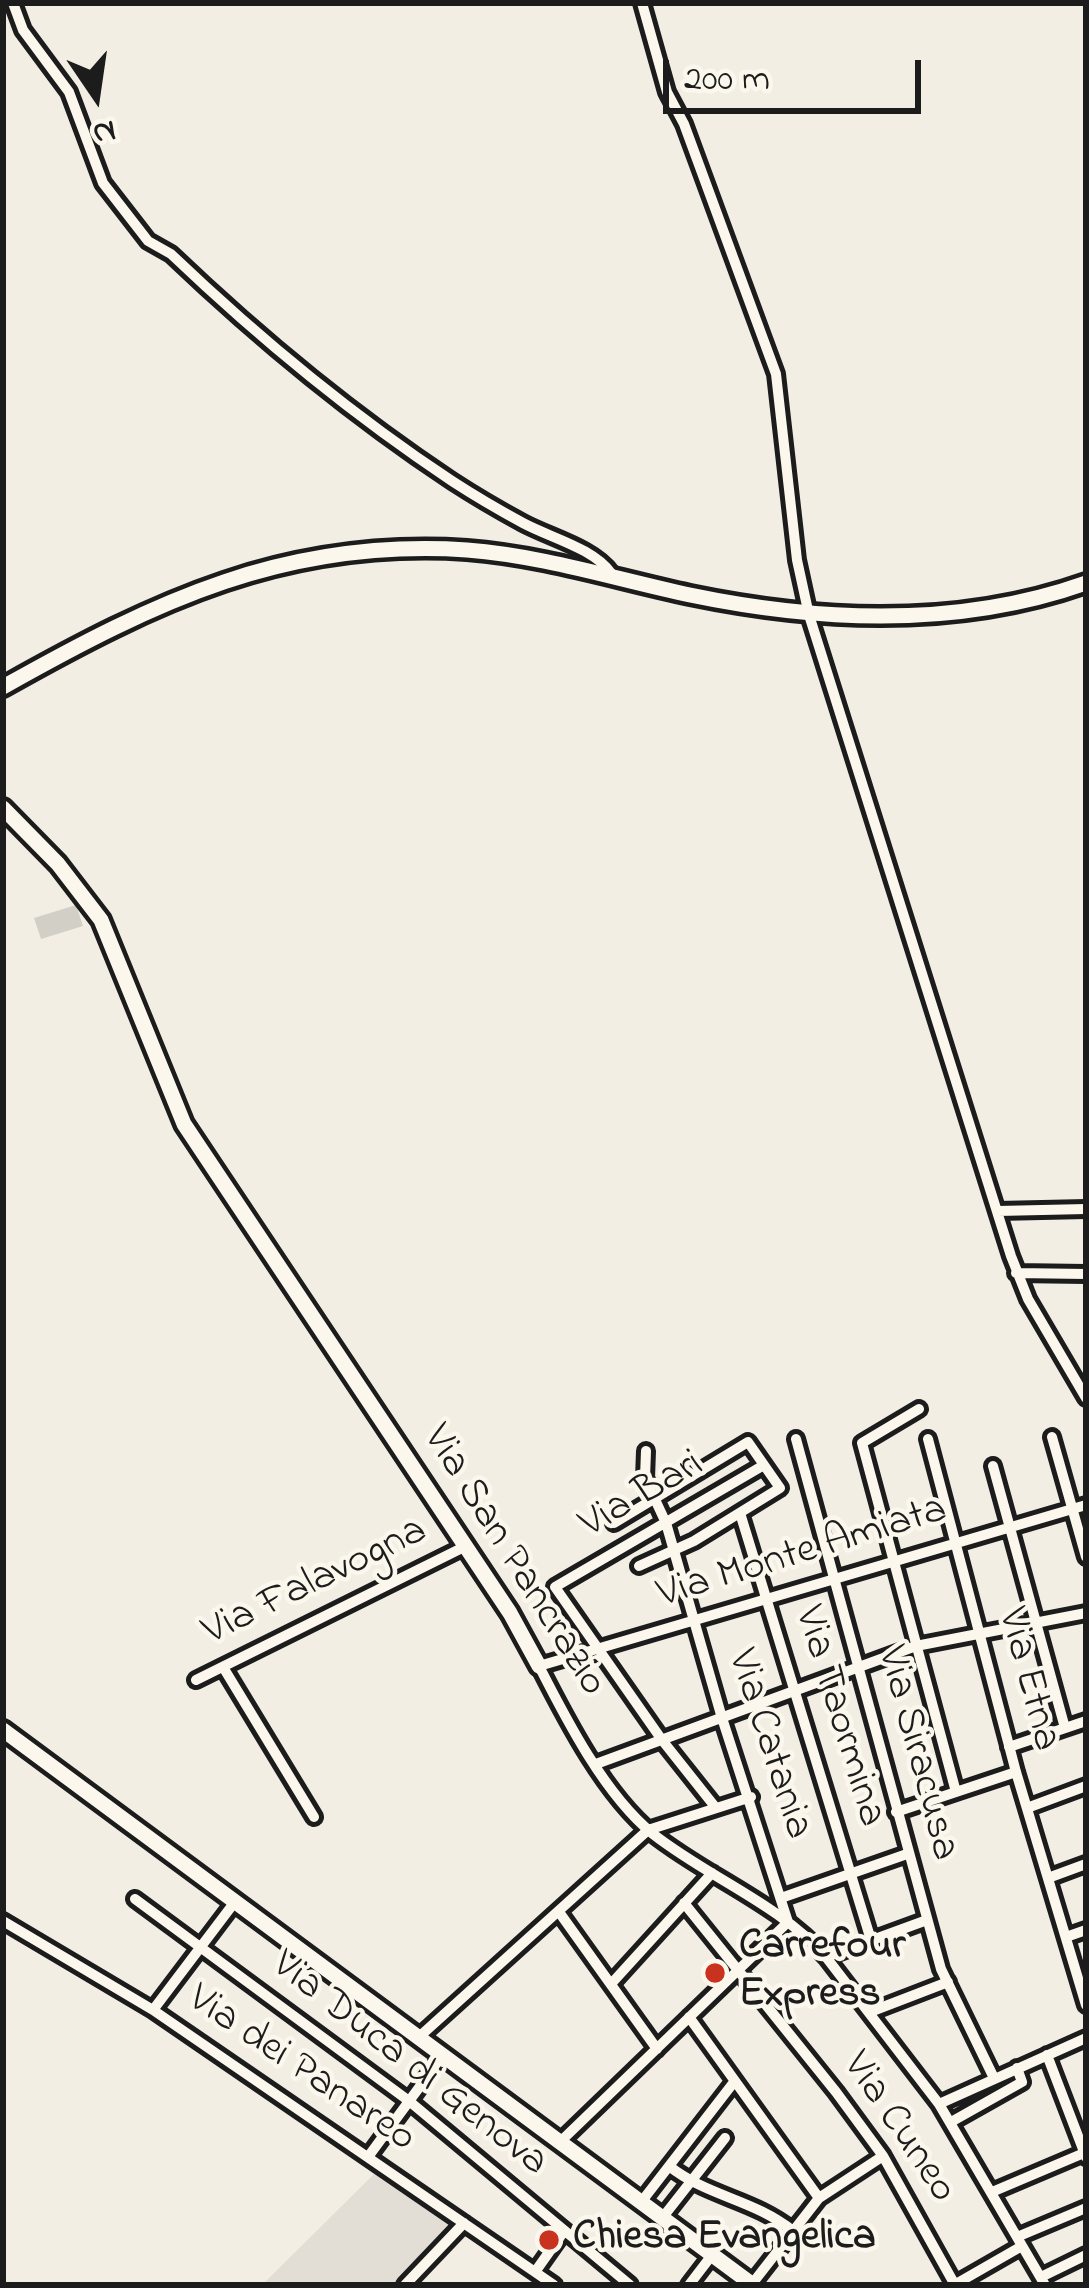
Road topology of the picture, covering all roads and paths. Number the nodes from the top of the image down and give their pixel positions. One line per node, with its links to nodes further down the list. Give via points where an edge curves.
1 (13, 3): 3 (street, via 69,92 103,183 148,241 343,404 450,480)
2 (641, 3): 5 (street, via 667,92 776,374)
3 (611, 573): 5 (main road); 6 (main road, via 463,550 338,554 273,566 145,611)
4 (1086, 583): 5 (main road, via 950,611)
5 (809, 616): 9 (street)
6 (3, 687)
7 (3, 808): 28 (main road, Via San Pancrazio, via 101,920 184,1124)
8 (1086, 1209): 9 (street)
9 (998, 1210): 10 (street)
10 (1016, 1273): 11 (street); 12 (street)
11 (1086, 1274)
12 (1086, 1398)
13 (919, 1409): 31 (street, via 862,1443)
14 (1052, 1437): 22 (street)
15 (796, 1439): 33 (street, Via Siracusa)
16 (928, 1439): 27 (street, Via Etna)
17 (646, 1451): 20 (street, Via Catania)
18 (764, 1465): 20 (street, Via Bari, via 748,1442); 23 (street, Via Bari, via 780,1488); 25 (street, Via Bari)
19 (993, 1466): 26 (street)
20 (656, 1498): 24 (street, Via Bari); 25 (street, Via Catania)
21 (1086, 1505): 22 (street, Via Monte Amiata)
22 (1072, 1509): 26 (street, Via Monte Amiata); 30 (street)
23 (740, 1513): 29 (street, Via Bari); 34 (street, Via Taormina)
24 (614, 1523)
25 (666, 1523): 29 (street, Via Catania); 40 (street, Via Bari, via 555,1587)
26 (1008, 1528): 27 (street, Via Monte Amiata); 36 (street)
27 (956, 1544): 31 (street, Via Monte Amiata); 38 (street, Via Etna)
28 (466, 1546): 41 (main road, Via San Pancrazio); 42 (street, Via Falavogna)
29 (674, 1548): 32 (street, Via Bari); 37 (street, Via Catania)
30 (1086, 1557)
31 (893, 1564): 33 (street, Via Monte Amiata); 39 (street)
32 (639, 1565)
33 (833, 1582): 34 (street, Via Monte Amiata); 43 (street, Via Siracusa)
34 (767, 1600): 37 (street, Via Monte Amiata); 45 (street, Via Taormina)
35 (1086, 1613): 36 (street)
36 (1034, 1622): 38 (street); 48 (street)
37 (694, 1623): 40 (street, Via Monte Amiata); 46 (street, Via Catania)
38 (979, 1631): 39 (street); 51 (street, Via Etna)
39 (916, 1646): 43 (street); 55 (street)
40 (599, 1650): 41 (street, Via Monte Amiata); 50 (street)
41 (539, 1666): 52 (street, Via San Pancrazio)
42 (223, 1667): 44 (street, Via Falavogna); 60 (street)
43 (857, 1667): 45 (street); 59 (street, Via Siracusa)
44 (196, 1681)
45 (795, 1690): 46 (street); 65 (street, Via Taormina)
46 (722, 1718): 50 (street); 56 (street, Via Catania)
47 (1086, 1721): 48 (street)
48 (1065, 1728): 51 (street)
49 (3, 1730): 69 (main road)
50 (662, 1740): 52 (street); 57 (street)
51 (1010, 1747): 53 (street, Via Etna)
52 (596, 1764): 61 (street, Via San Pancrazio)
53 (1016, 1772): 55 (street); 58 (street, Via Etna)
54 (1086, 1786): 58 (street)
55 (956, 1792): 59 (street)
56 (751, 1798): 57 (street); 67 (street, Via Catania)
57 (716, 1808): 61 (street)
58 (1027, 1808): 66 (street, Via Etna)
59 (896, 1812): 62 (street, Via Siracusa)
60 (314, 1817)
61 (648, 1829): 64 (street, Via San Pancrazio); 71 (street)
62 (907, 1854): 65 (street); 72 (street, Via Siracusa)
63 (1086, 1864): 66 (street)
64 (712, 1873): 70 (street); 74 (street, Via San Pancrazio)
65 (851, 1873): 67 (street); 77 (street, Via Taormina)
66 (1048, 1878): 76 (street, Via Etna)
67 (781, 1898): 74 (street, Via Catania)
68 (135, 1899): 78 (street)
69 (234, 1903): 78 (street); 87 (main road)
70 (684, 1903): 80 (street, Via Cuneo); 82 (street)
71 (559, 1912): 82 (street); 87 (street)
72 (927, 1920): 77 (street); 81 (street, Via Siracusa)
73 (3, 1921): 84 (street, Via dei Panareo)
74 (788, 1922): 79 (street, Via San Pancrazio); 80 (street)
75 (1086, 1930): 76 (street)
76 (1066, 1937): 83 (street, Via Etna)
77 (871, 1940): 79 (street)
78 (200, 1948): 84 (street); 95 (street, Via Duca di Genova)
79 (826, 1957): 85 (street, Via San Pancrazio)
80 (738, 1970): 86 (street); 101 (street, Via Cuneo)
81 (947, 1982): 85 (street); 93 (street, Via Siracusa)
82 (611, 1984): 89 (street)
83 (1086, 2005)
84 (153, 2010): 102 (street, Via dei Panareo)
85 (870, 2012): 96 (street, Via San Pancrazio)
86 (689, 2017): 89 (street); 94 (street)
87 (419, 2037): 90 (main road)
88 (1086, 2038): 91 (street)
89 (657, 2048): 99 (street)
90 (442, 2055): 95 (street); 99 (main road)
91 (1047, 2055): 92 (street); 100 (street)
92 (1017, 2068): 93 (street); 97 (street, via 1022,2082)
93 (994, 2078): 96 (street)
94 (734, 2082): 103 (street); 106 (street)
95 (409, 2101): 102 (street); 111 (street, Via Duca di Genova)
96 (939, 2104): 97 (street, Via San Pancrazio)
97 (951, 2122): 105 (street, Via San Pancrazio)
98 (725, 2138): 104 (street)
99 (561, 2140): 107 (main road)
100 (1085, 2155): 105 (street)
101 (883, 2156): 106 (street); 122 (street, Via Cuneo)
102 (368, 2157): 110 (street, Via dei Panareo)
103 (669, 2166): 104 (street); 107 (street)
104 (690, 2183): 109 (street); 112 (street, via 770,2212)
105 (992, 2192): 113 (street, Via San Pancrazio)
106 (819, 2198): 112 (street)
107 (642, 2201): 109 (main road)
108 (1086, 2208): 113 (street)
109 (663, 2217): 114 (main road)
110 (464, 2223): 116 (street, Via dei Panareo); 119 (street)
111 (564, 2231): 116 (street); 120 (street, Via Duca di Genova)
112 (793, 2231): 118 (street)
113 (1020, 2241): 117 (street, Via San Pancrazio); 122 (street)
114 (712, 2255): 118 (main road); 121 (street)
115 (1086, 2255): 117 (street)
116 (543, 2280)
117 (1043, 2281)
118 (752, 2284)
119 (405, 2285)
120 (630, 2285)
121 (689, 2285)
122 (955, 2285)

